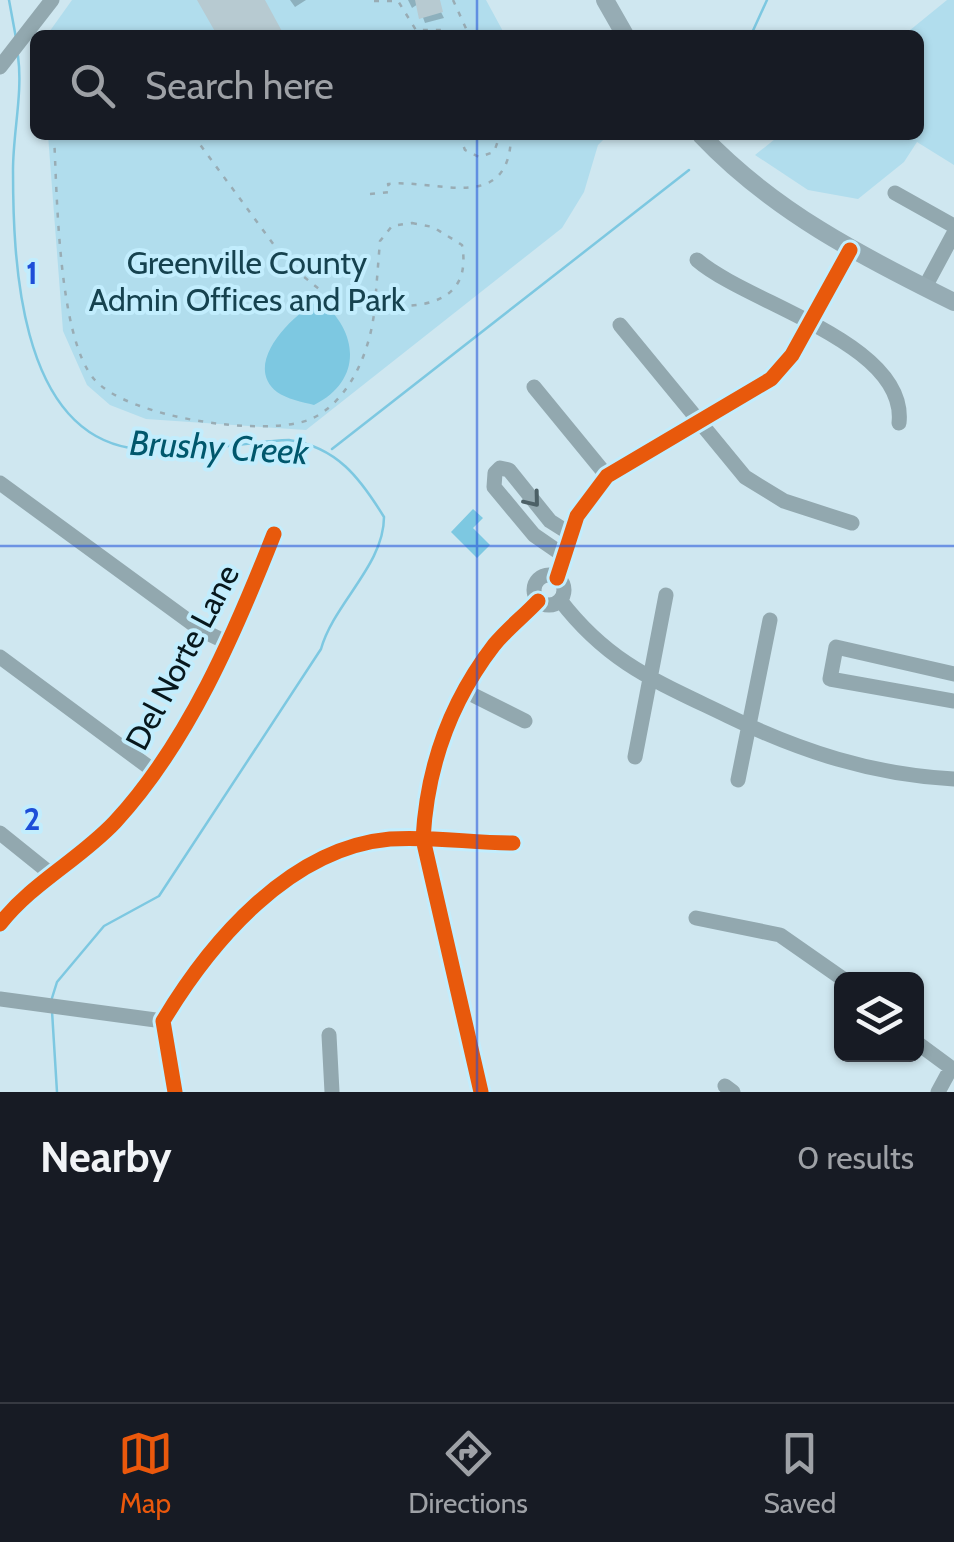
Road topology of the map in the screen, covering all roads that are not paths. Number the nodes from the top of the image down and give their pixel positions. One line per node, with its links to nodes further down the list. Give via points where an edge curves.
1 (52, 0): 4 (street)
2 (611, 2): 3 (main road)
3 (624, 30)
4 (0, 67)
5 (707, 140): 8 (main road, via 782,207)
6 (895, 194): 7 (street)
7 (954, 229): 10 (street)
8 (850, 250): 10 (main road); 13 (street)
9 (697, 260): 13 (street)
10 (924, 288): 11 (main road)
11 (954, 302)
12 (620, 324): 16 (street)
13 (810, 324): 15 (street, via 884,371 897,394); 16 (street, via 772,379)
14 (534, 387): 17 (street)
15 (899, 423)
16 (698, 425): 17 (street); 19 (street, via 758,487)
17 (606, 476): 20 (street)
18 (0, 483): 28 (street)
19 (852, 523)
20 (569, 533): 22 (street); 22 (street, one-way to 20, via 534,535 494,487 496,473 508,470)
21 (274, 534): 28 (street, Del Norte Lane)
22 (563, 555): 23 (street)
23 (558, 578): 25 (street); 26 (street, via 539,579)
24 (666, 595): 31 (street)
25 (560, 600): 26 (street, via 549,606); 31 (street, via 612,655)
26 (538, 601): 32 (street, via 494,646)
27 (770, 620): 35 (street)
28 (226, 642): 37 (street, Del Norte Lane)
29 (0, 657): 37 (street)
30 (954, 674): 33 (street, via 836,647 830,679)
31 (651, 680): 35 (street); 36 (street)
32 (465, 691): 34 (street); 41 (street, via 435,756)
33 (954, 701)
34 (525, 722)
35 (748, 726): 38 (street, via 873,770); 39 (street)
36 (635, 757)
37 (154, 771): 43 (street, Del Norte Lane, via 110,827)
38 (954, 779)
39 (738, 780)
40 (0, 832): 43 (street)
41 (423, 838): 42 (street); 48 (street, via 355,847 282,883 252,908); 54 (street)
42 (513, 843)
43 (51, 874): 45 (street, Del Norte Lane)
44 (696, 918): 46 (street, via 780,935)
45 (0, 924)
46 (834, 974)
47 (0, 999): 48 (street)
48 (163, 1021): 52 (street)
49 (329, 1035): 53 (street)
50 (924, 1048): 51 (street)
51 (953, 1069): 55 (street)
52 (175, 1092)
53 (332, 1092)
54 (481, 1092)
55 (938, 1092)

